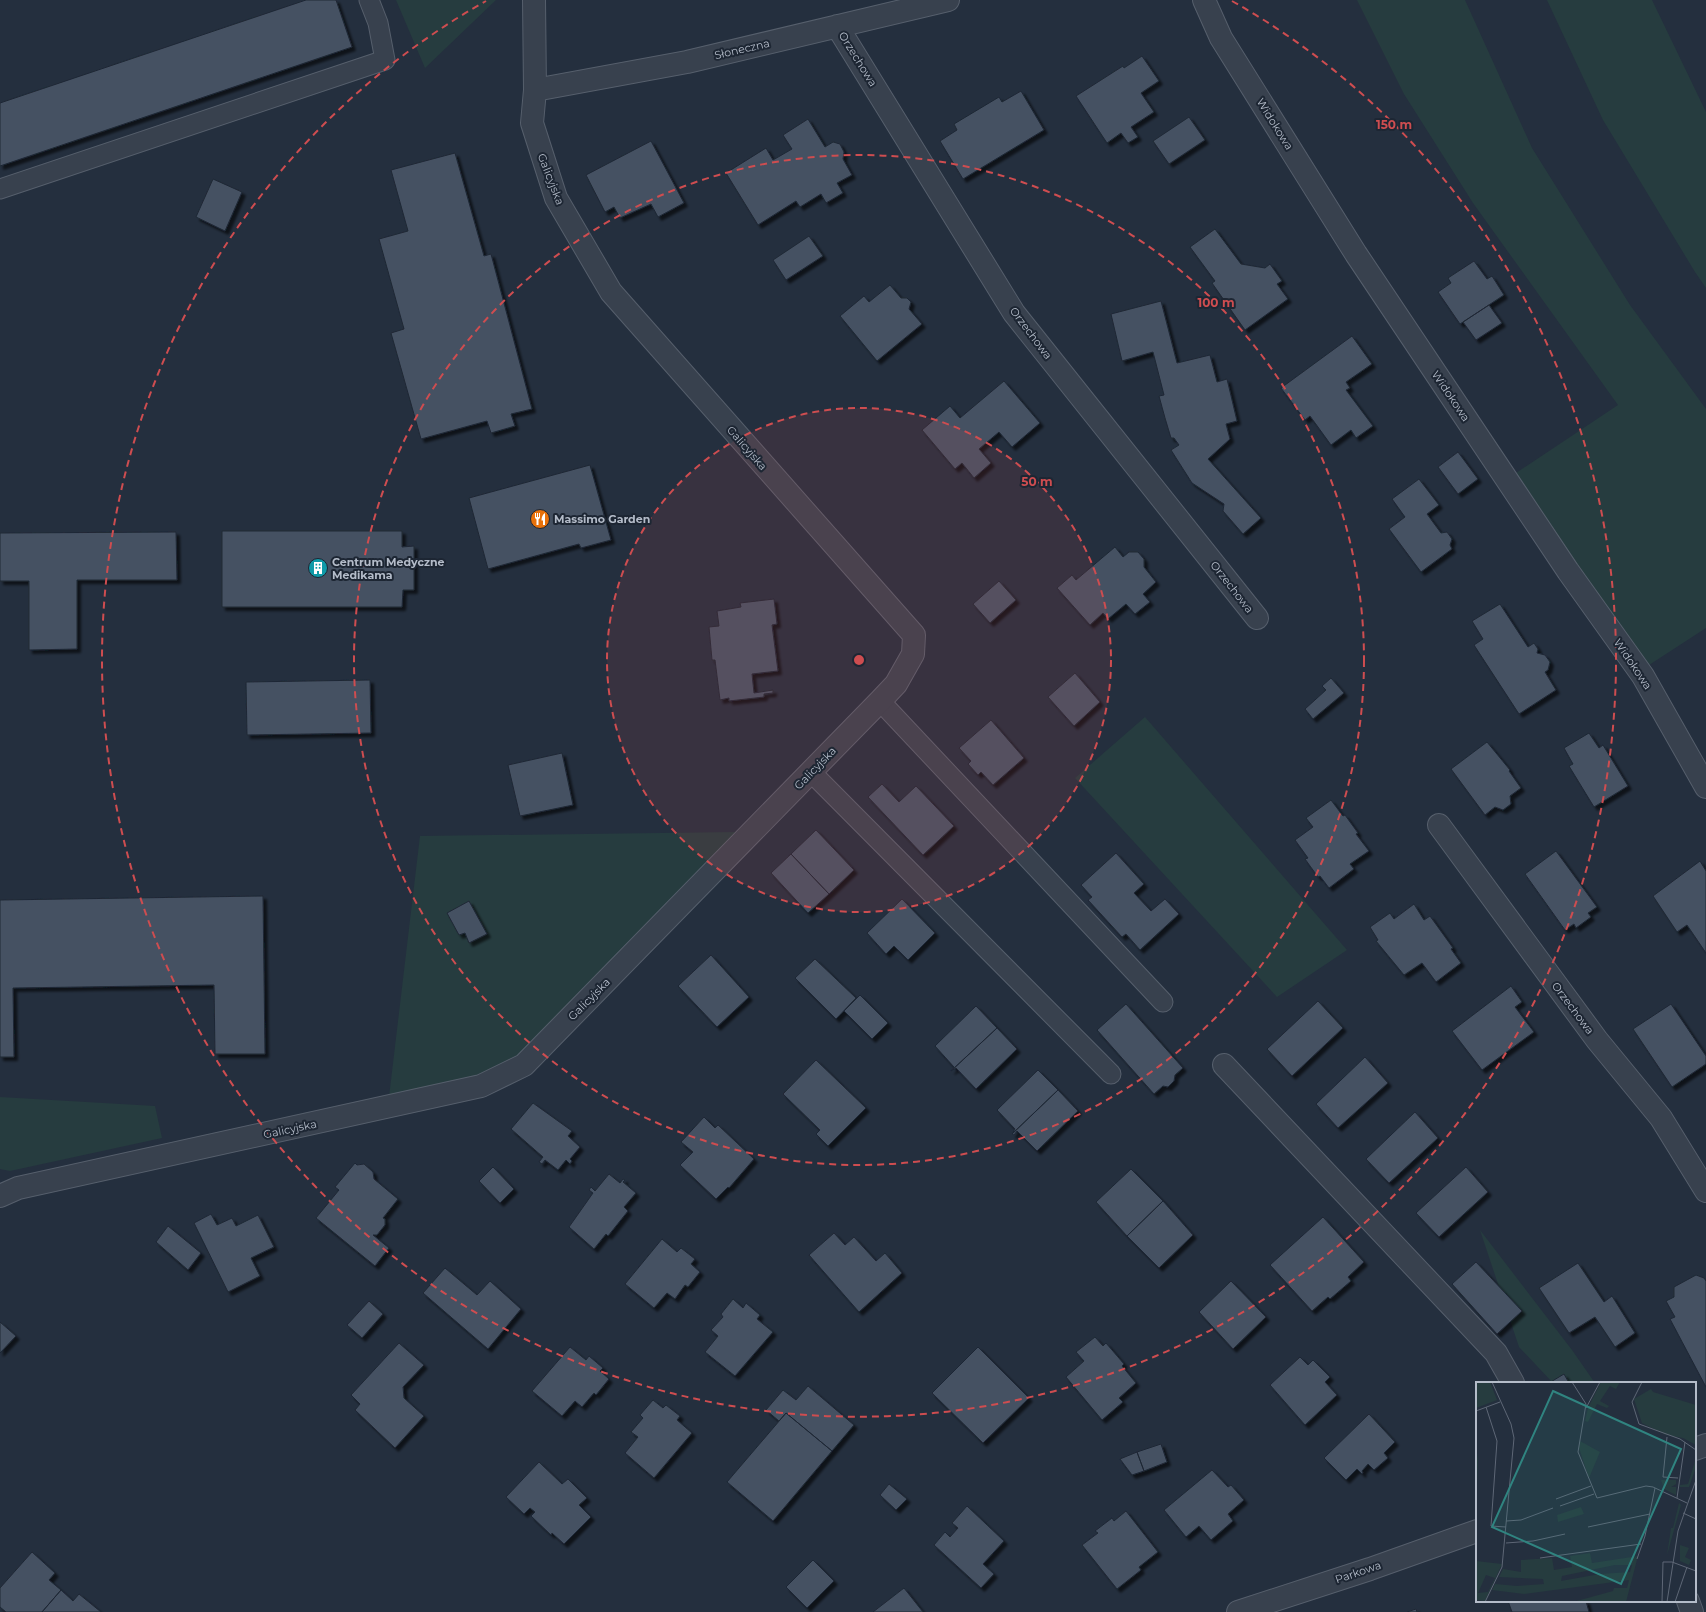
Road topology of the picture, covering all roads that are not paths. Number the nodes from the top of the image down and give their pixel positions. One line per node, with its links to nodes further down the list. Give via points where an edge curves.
1 (369, 0): 7 (lane, via 378,23 386,60)
2 (534, 0): 6 (street, Galicyjska)
3 (948, 0): 5 (street, Słoneczna)
4 (1204, 0): 11 (street, Widokowa, via 1221,38 1356,254 1564,565 1643,676)
5 (837, 26): 6 (street, Słoneczna, via 687,62); 8 (street, Orzechowa, via 1014,313)
6 (535, 90): 9 (street, Galicyjska, via 532,123 556,198 611,292 914,635 913,654 896,684)
7 (0, 189)
8 (1256, 618)
9 (880, 701): 10 (street, Galicyjska); 13 (lane)
10 (811, 772): 15 (lane); 16 (street, Galicyjska, via 524,1065 481,1086)
11 (1706, 787)
12 (1439, 825): 17 (street, Orzechowa, via 1592,1034 1661,1118)
13 (1162, 1002)
14 (1224, 1065): 18 (street, via 1496,1354)
15 (1111, 1074)
16 (6, 1190)
17 (1706, 1191)
18 (1512, 1382)
19 (1706, 1445): 20 (street)
20 (1696, 1449)
21 (1476, 1531): 23 (street, Parkowa)
22 (1688, 1602): 24 (street)
23 (1238, 1612)
24 (1692, 1612)

